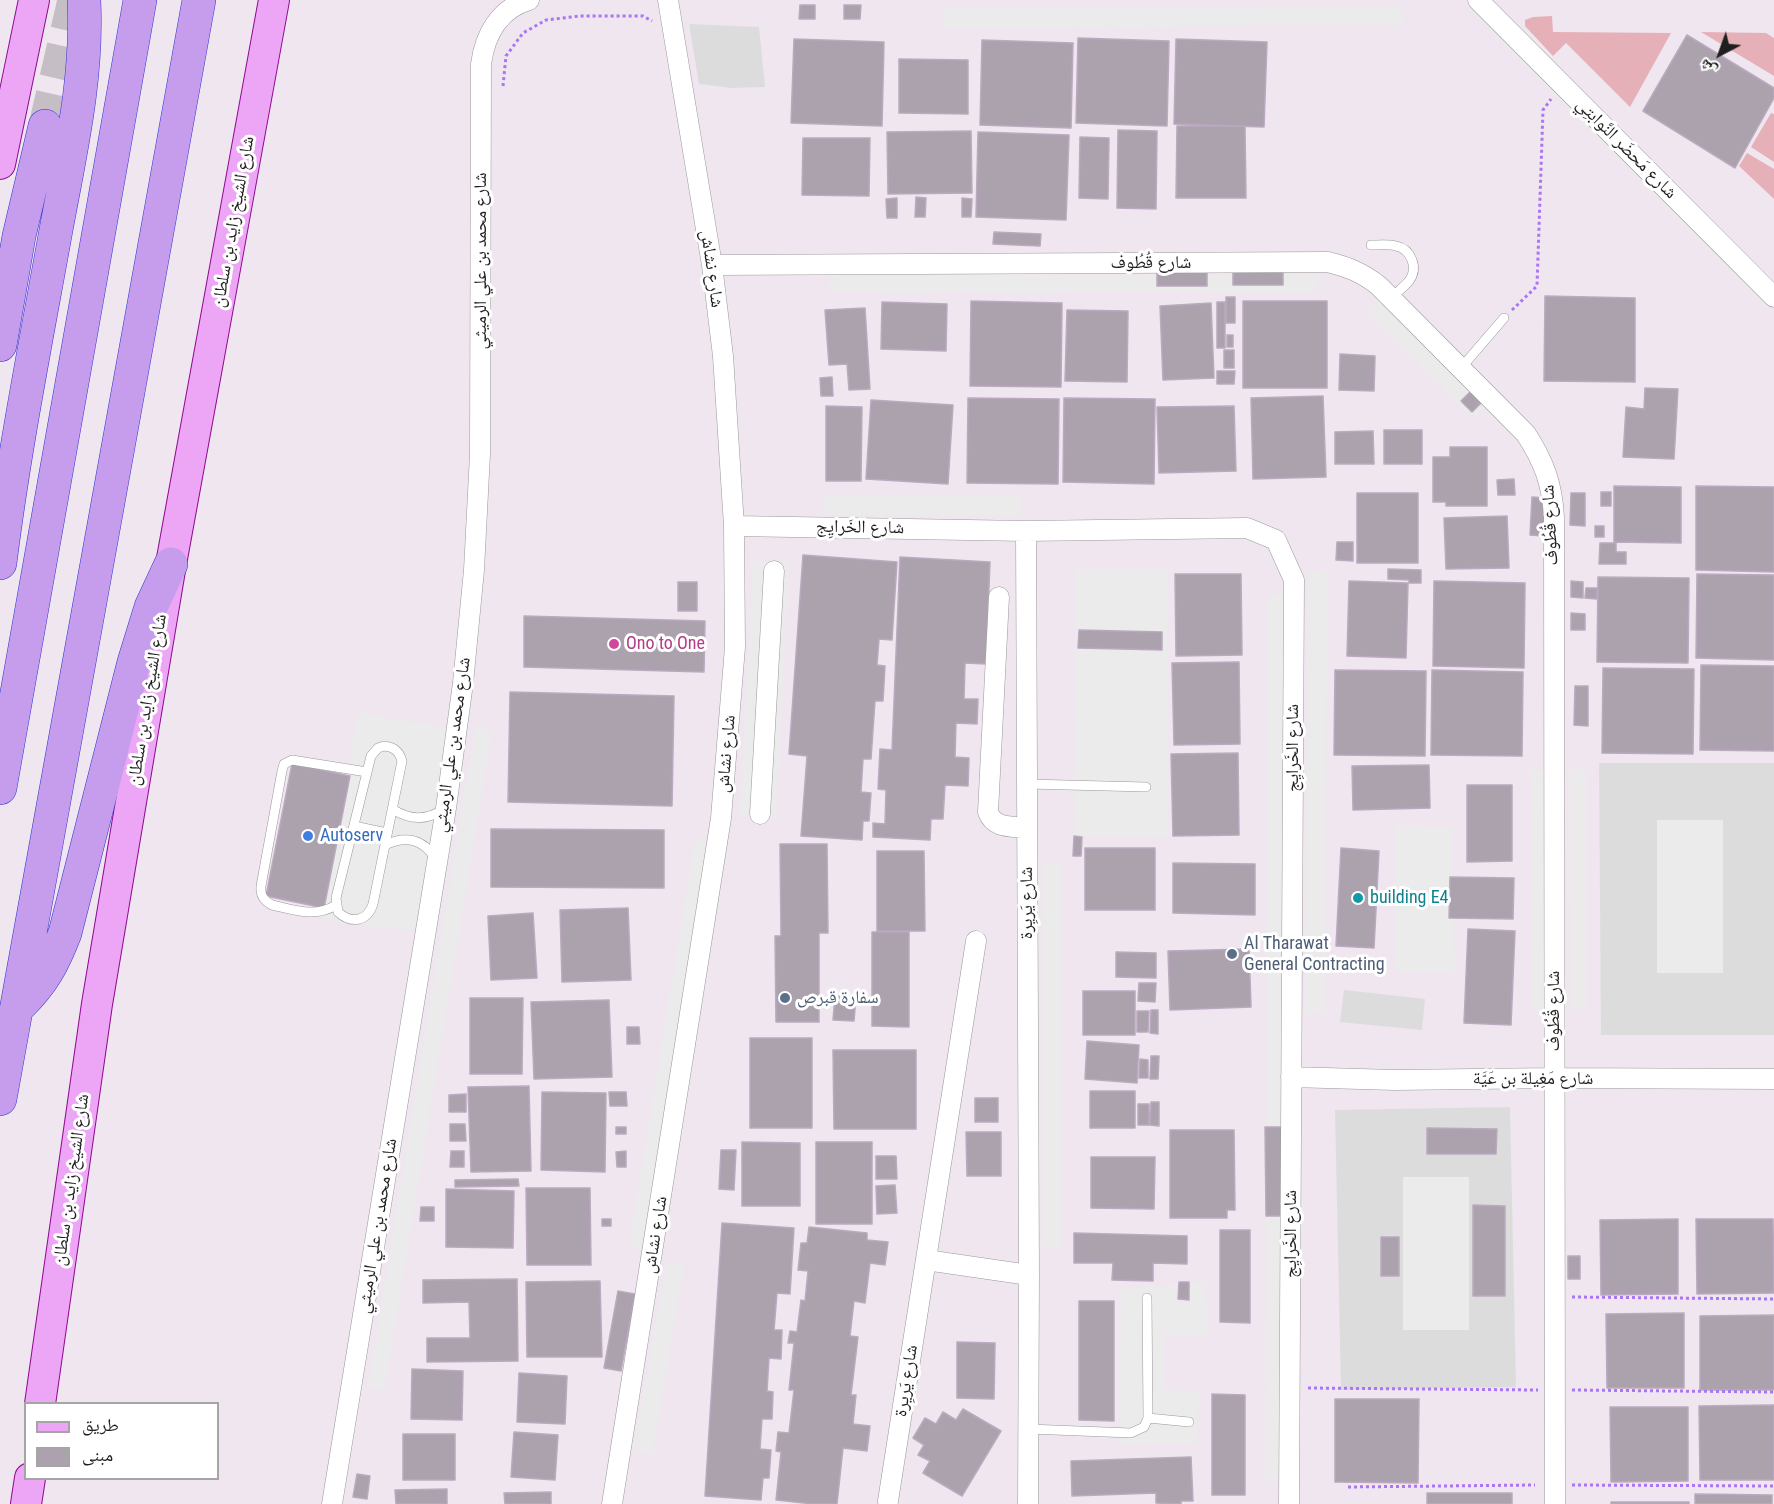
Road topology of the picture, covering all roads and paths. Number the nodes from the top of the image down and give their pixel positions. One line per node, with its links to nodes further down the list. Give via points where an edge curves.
1 (33, 0): 13 (main road)
2 (84, 0): 23 (highway, via 85,38 78,108)
3 (140, 0): 34 (highway)
4 (199, 0): 45 (highway)
5 (274, 0): 24 (main road, شارع الشيخ زايد بن سلطان)
6 (529, 0): 35 (street, شارع محمد بن علي الرميثي, via 513,7 494,26 481,64 479,477 463,683)
7 (668, 0): 15 (street, شارع نشاش)
8 (1479, 0): 10 (street, شارع مَحضَر النَّوابتِي)
9 (657, 24): 11 (path, via 643,16 580,15 546,20 523,33 506,56)
10 (1563, 85): 16 (street, شارع مَحضَر النَّوابتِي); 18 (path, via 1543,110 1537,286)
11 (503, 86)
12 (45, 126): 19 (highway, via 19,236)
13 (0, 164)
14 (1371, 245): 17 (lane, via 1394,245 1410,257 1413,274)
15 (712, 265): 17 (street, شارع قُطُوف, via 1328,262 1364,274); 21 (street, شارع نشاش, via 723,356)
16 (1774, 297)
17 (1391, 298): 20 (street, شارع قُطُوف)
18 (1504, 318): 20 (lane)
19 (0, 345)
20 (1461, 368): 47 (street, شارع قُطُوف, via 1526,434 1547,473 1552,494)
21 (734, 526): 22 (street, شارع الخَرايِج); 29 (street, شارع نشاش)
22 (1026, 531): 28 (street, شارع يَريِرة); 46 (street, شارع الخَرايِج, via 1247,528 1276,540 1294,580)
23 (0, 563)
24 (171, 564): 45 (highway, via 151,607 134,662 64,933 36,990); 58 (main road, شارع الشيخ زايد بن سلطان, via 97,1004)
25 (774, 571): 30 (street)
26 (999, 597): 27 (street)
27 (996, 669): 28 (street); 39 (street, via 988,812 997,824)
28 (1026, 676): 32 (street, شارع يَريِرة)
29 (733, 687): 30 (street); 66 (street, شارع نشاش, via 721,818)
30 (767, 689): 37 (street)
31 (367, 772): 36 (lane, via 371,756 378,748 389,746 398,752 402,761); 38 (lane); 43 (lane, via 292,760 282,771 262,895 267,903 308,913)
32 (1027, 784): 33 (lane); 39 (street, شارع يَريِرة)
33 (1146, 787)
34 (0, 788)
35 (446, 808): 36 (lane, via 425,818 413,818); 42 (street, شارع محمد بن علي الرميثي)
36 (392, 809): 40 (lane)
37 (760, 814)
38 (354, 826): 40 (lane); 43 (lane)
39 (1027, 828): 51 (street, شارع يَريِرة)
40 (387, 833): 41 (lane)
41 (385, 845): 42 (lane, via 409,839 431,851); 43 (lane, via 373,904 367,915 350,920 338,912)
42 (437, 862): 65 (street, شارع محمد بن علي الرميثي)
43 (336, 905)
44 (976, 941): 50 (street, شارع يَريِرة)
45 (16, 1008): 49 (highway)
46 (1291, 1077): 47 (street, شارع مَغِيلة بن عَيَّة); 55 (street, شارع الخَرايِج)
47 (1554, 1078): 48 (street, شارع مَغِيلة بن عَيَّة); 52 (street, شارع قُطُوف)
48 (1774, 1079)
49 (0, 1099)
50 (926, 1260): 51 (street); 63 (street, شارع يَريِرة)
51 (1029, 1275): 61 (street, شارع يَريِرة)
52 (1554, 1297): 54 (path); 56 (street, شارع قُطُوف)
53 (1147, 1298): 59 (lane)
54 (1774, 1299)
55 (1291, 1388): 56 (path); 68 (street, شارع الخَرايِج)
56 (1554, 1390): 57 (path); 69 (street, شارع قُطُوف)
57 (1774, 1392)
58 (40, 1402)
59 (1148, 1418): 60 (lane); 61 (lane, via 1144,1427 1131,1433)
60 (1189, 1422)
61 (1028, 1429): 67 (street, شارع يَريِرة)
62 (30, 1480): 64 (main road)
63 (888, 1501)
64 (26, 1504)
65 (332, 1504)
66 (612, 1504)
67 (1028, 1504)
68 (1289, 1504)
69 (1555, 1504)

